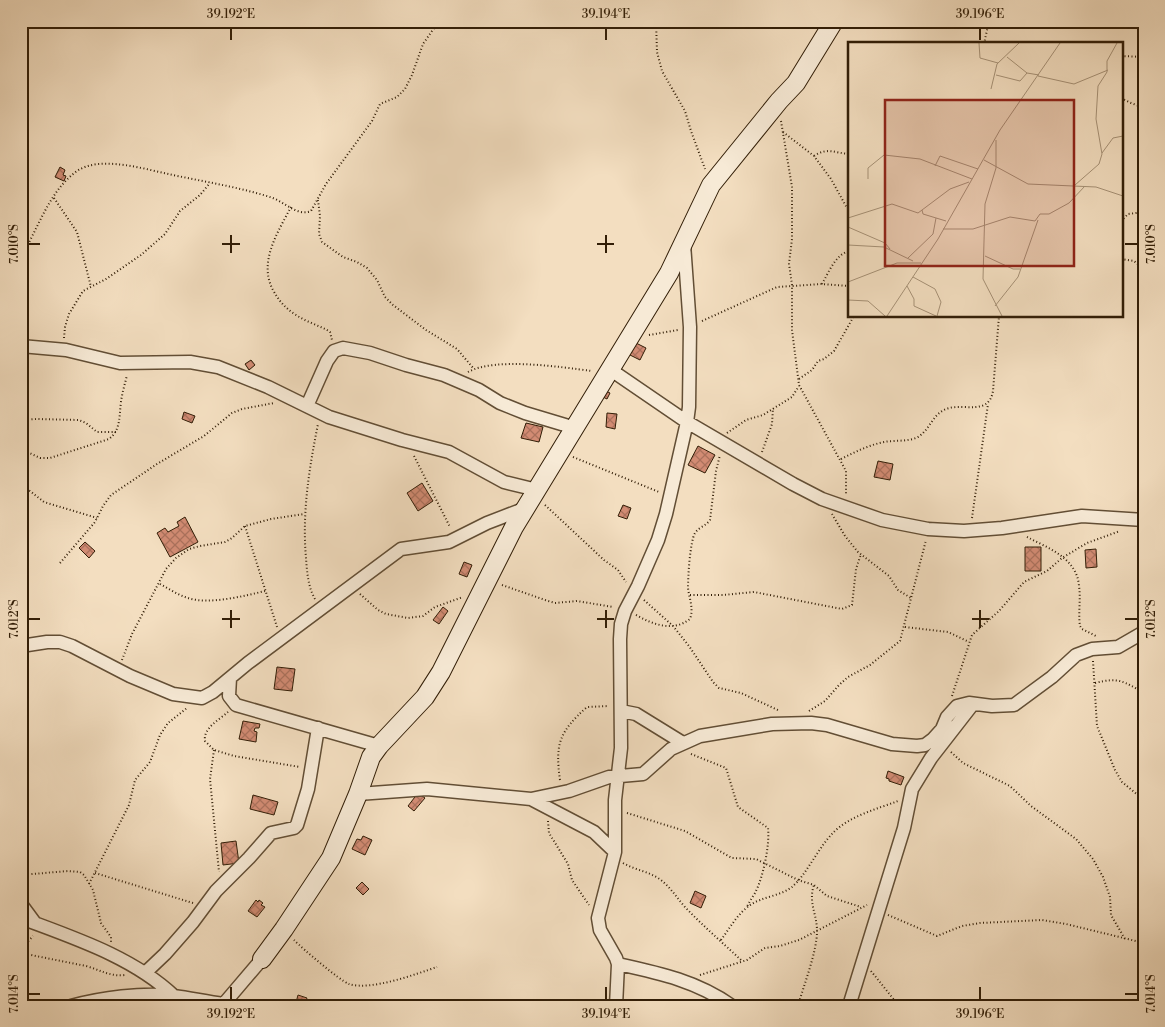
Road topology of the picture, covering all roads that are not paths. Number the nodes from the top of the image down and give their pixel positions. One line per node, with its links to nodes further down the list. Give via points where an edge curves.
1 (834, 21): 2 (street, via 796,83 713,182)
2 (684, 242): 4 (street); 6 (street, via 690,327)
3 (21, 346): 5 (street, via 66,350 109,361 204,363)
4 (609, 372): 6 (street); 7 (street)
5 (307, 406): 7 (street, via 327,361 334,352 343,348 444,375 500,403); 8 (street, via 402,440 449,452)
6 (687, 422): 9 (street, via 826,501 882,520 928,529 970,530 1082,516); 14 (street, via 658,540 625,610 620,640)
7 (575, 428): 8 (street)
8 (532, 498): 12 (street, via 456,538 437,545 401,549); 16 (street, via 425,697)
9 (1140, 520)
10 (1144, 632): 13 (street, via 1118,647 1092,649 1076,655 1014,704)
11 (21, 646): 12 (street, via 60,642 173,694 202,698)
12 (230, 678): 15 (street, via 229,696 236,706)
13 (973, 704): 17 (street, via 957,706 925,745 892,744 805,722 700,736); 33 (street, via 916,780)
14 (621, 709): 17 (street, via 636,714); 18 (street)
15 (318, 728): 16 (street); 27 (street, via 308,790 297,824 294,828 271,833 220,887 166,954)
16 (379, 746): 19 (street, via 371,757)
17 (684, 748): 18 (street, via 671,749 643,774)
18 (618, 776): 20 (street); 21 (street)
19 (358, 794): 20 (street, via 427,790); 25 (street, via 331,858)
20 (531, 799): 21 (street, via 594,832)
21 (614, 856): 26 (street, via 598,918 600,930)
22 (21, 904): 24 (street)
23 (21, 918): 24 (street)
24 (40, 925): 27 (street, via 113,954)
25 (262, 959): 29 (street)
26 (618, 964): 31 (street); 32 (street, via 675,977)
27 (144, 972): 28 (street)
28 (174, 996): 29 (street); 30 (street, via 128,997)
29 (223, 1005)
30 (71, 1006)
31 (616, 1006)
32 (732, 1006)
33 (849, 1006)

